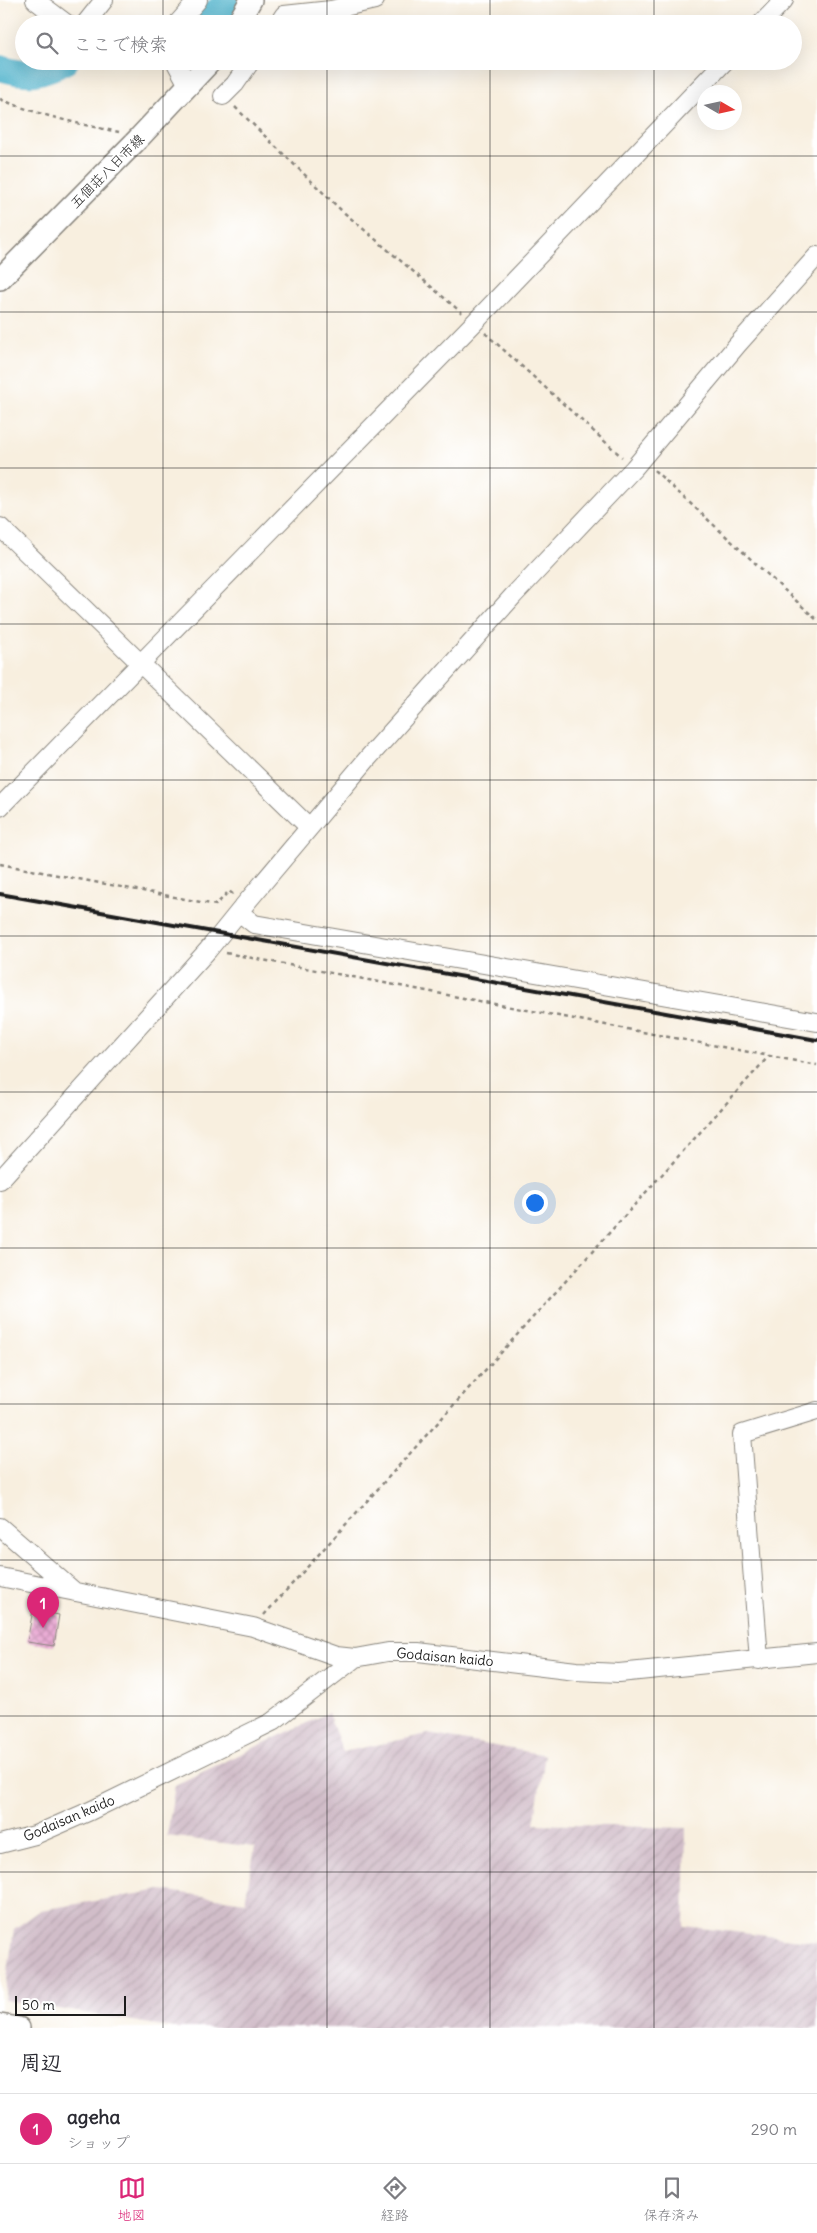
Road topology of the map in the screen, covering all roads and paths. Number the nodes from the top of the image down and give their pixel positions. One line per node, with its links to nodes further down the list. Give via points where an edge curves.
1 (35, 0): 7 (street)
2 (104, 0): 8 (street)
3 (198, 0): 9 (street)
4 (251, 0): 10 (main road)
5 (375, 0): 11 (street, via 331,10)
6 (784, 0): 12 (street)
7 (55, 15)
8 (92, 15)
9 (185, 15)
10 (242, 15)
11 (283, 15)
12 (770, 15)
13 (245, 70): 16 (street)
14 (716, 70): 21 (street)
15 (182, 74): 18 (main road, 五個荘八日市線)
16 (223, 96): 21 (path, via 341,210)
17 (0, 99): 18 (path)
18 (138, 139): 20 (main road, 五個荘八日市線)
19 (817, 256): 22 (street)
20 (0, 279)
21 (474, 323): 22 (path); 25 (street)
22 (638, 463): 24 (path); 27 (street, via 507,604)
23 (0, 527): 25 (street)
24 (817, 620)
25 (141, 663): 26 (street); 27 (street)
26 (0, 807)
27 (309, 827): 29 (street)
28 (0, 864): 29 (path, via 216,905 229,891)
29 (242, 907): 30 (street); 31 (street, via 254,924)
30 (208, 950): 32 (path); 34 (street)
31 (817, 1022)
32 (768, 1056): 33 (path); 39 (path)
33 (817, 1065)
34 (0, 1180)
35 (817, 1411): 42 (street, via 742,1434)
36 (0, 1527): 38 (street)
37 (0, 1578): 38 (street)
38 (76, 1592): 39 (street)
39 (253, 1627): 41 (street, via 336,1656)
40 (817, 1653): 42 (street, Godaisan kaido)
41 (355, 1658): 42 (street, Godaisan kaido, via 388,1652 418,1652 619,1674); 43 (street, Godaisan kaido, via 272,1722 90,1811 35,1835)
42 (758, 1660)
43 (0, 1844)
44 (0, 2025): 45 (main road)
45 (19, 2028)

